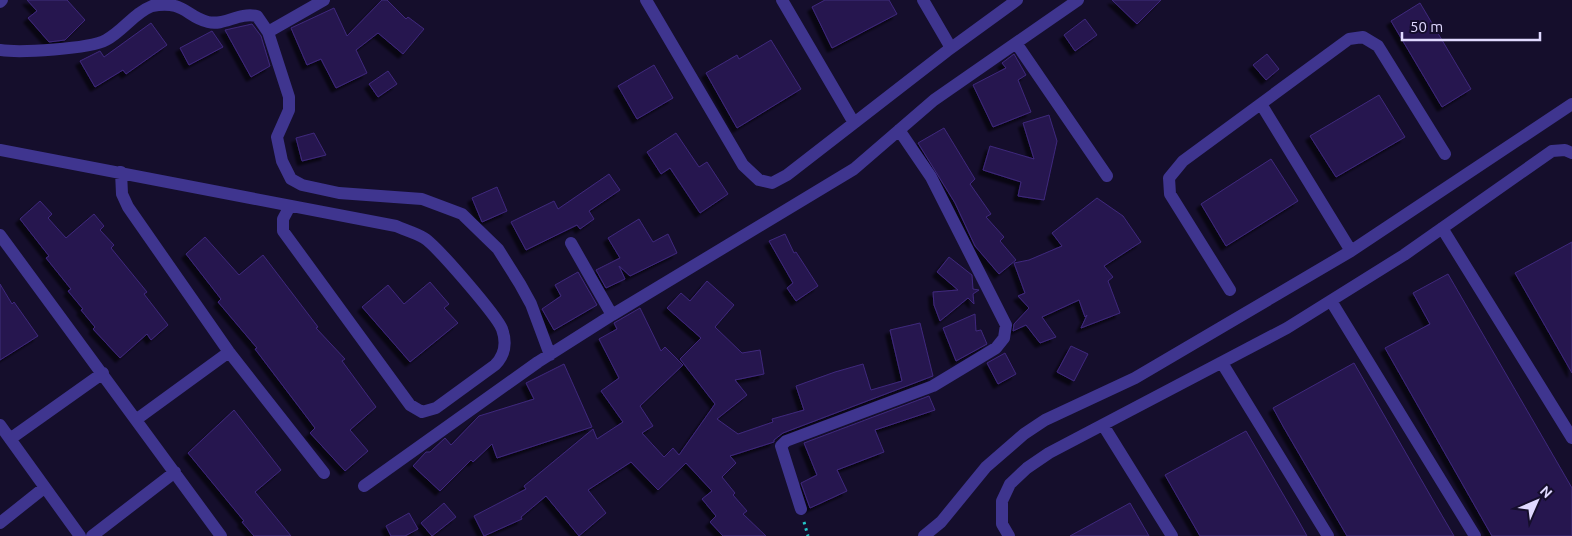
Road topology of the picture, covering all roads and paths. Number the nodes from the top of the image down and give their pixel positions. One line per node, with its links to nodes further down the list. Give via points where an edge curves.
1 (324, 0): 7 (street)
2 (646, 0): 13 (street, via 743,165 759,180 772,183 787,175)
3 (782, 0): 13 (street)
4 (923, 0): 9 (street)
5 (1017, 0): 9 (street)
6 (1078, 0): 8 (street)
7 (268, 32): 10 (street, via 257,16 247,14 209,22 188,8 173,3 152,6 105,41 60,49); 29 (street, via 289,97 289,110 277,137 282,161 291,178 302,185 339,193 422,199 462,214 498,249 520,284)
8 (1016, 43): 14 (street, via 934,100); 19 (street)
9 (951, 48): 13 (street)
10 (0, 50)
11 (1261, 104): 17 (street, via 1349,39 1363,37 1378,46); 24 (street); 25 (street, via 1183,161 1169,178 1170,194)
12 (1572, 104): 24 (street)
13 (854, 123)
14 (899, 130): 27 (street, via 854,169); 41 (street, via 931,177 1002,316 1006,325 1004,338 996,348 933,386 786,441 781,446)
15 (0, 150): 18 (street)
16 (1572, 153): 21 (street, via 1552,151)
17 (1444, 154)
18 (121, 172): 20 (street); 28 (street, via 122,194 128,207)
19 (1107, 176)
20 (290, 206): 20 (street, via 396,226 425,238 445,256 502,328 503,357 436,408 422,412 410,405 283,231 283,219)
21 (1442, 228): 26 (street); 35 (street)
22 (0, 235): 31 (street)
23 (571, 243): 27 (street)
24 (1352, 251): 46 (street, via 1135,378 1046,420 1024,434 986,467 941,522)
25 (1230, 290)
26 (1331, 301): 30 (street); 50 (street)
27 (612, 315): 29 (street)
28 (229, 352): 32 (street); 38 (street)
29 (550, 355): 39 (street)
30 (1222, 363): 34 (street); 49 (street)
31 (103, 373): 32 (street); 36 (street)
32 (137, 419): 37 (street)
33 (0, 425): 36 (street)
34 (1103, 425): 47 (street, via 1049,453 1010,484 1002,500 1002,524); 48 (street)
35 (1572, 438)
36 (10, 440): 40 (street)
37 (175, 472): 44 (street); 45 (street)
38 (324, 473)
39 (364, 486)
40 (44, 488): 42 (street); 43 (street)
41 (801, 509)
42 (0, 523)
43 (80, 536)
44 (92, 536)
45 (221, 536)
46 (924, 536)
47 (1009, 536)
48 (1172, 536)
49 (1328, 536)
50 (1475, 536)

